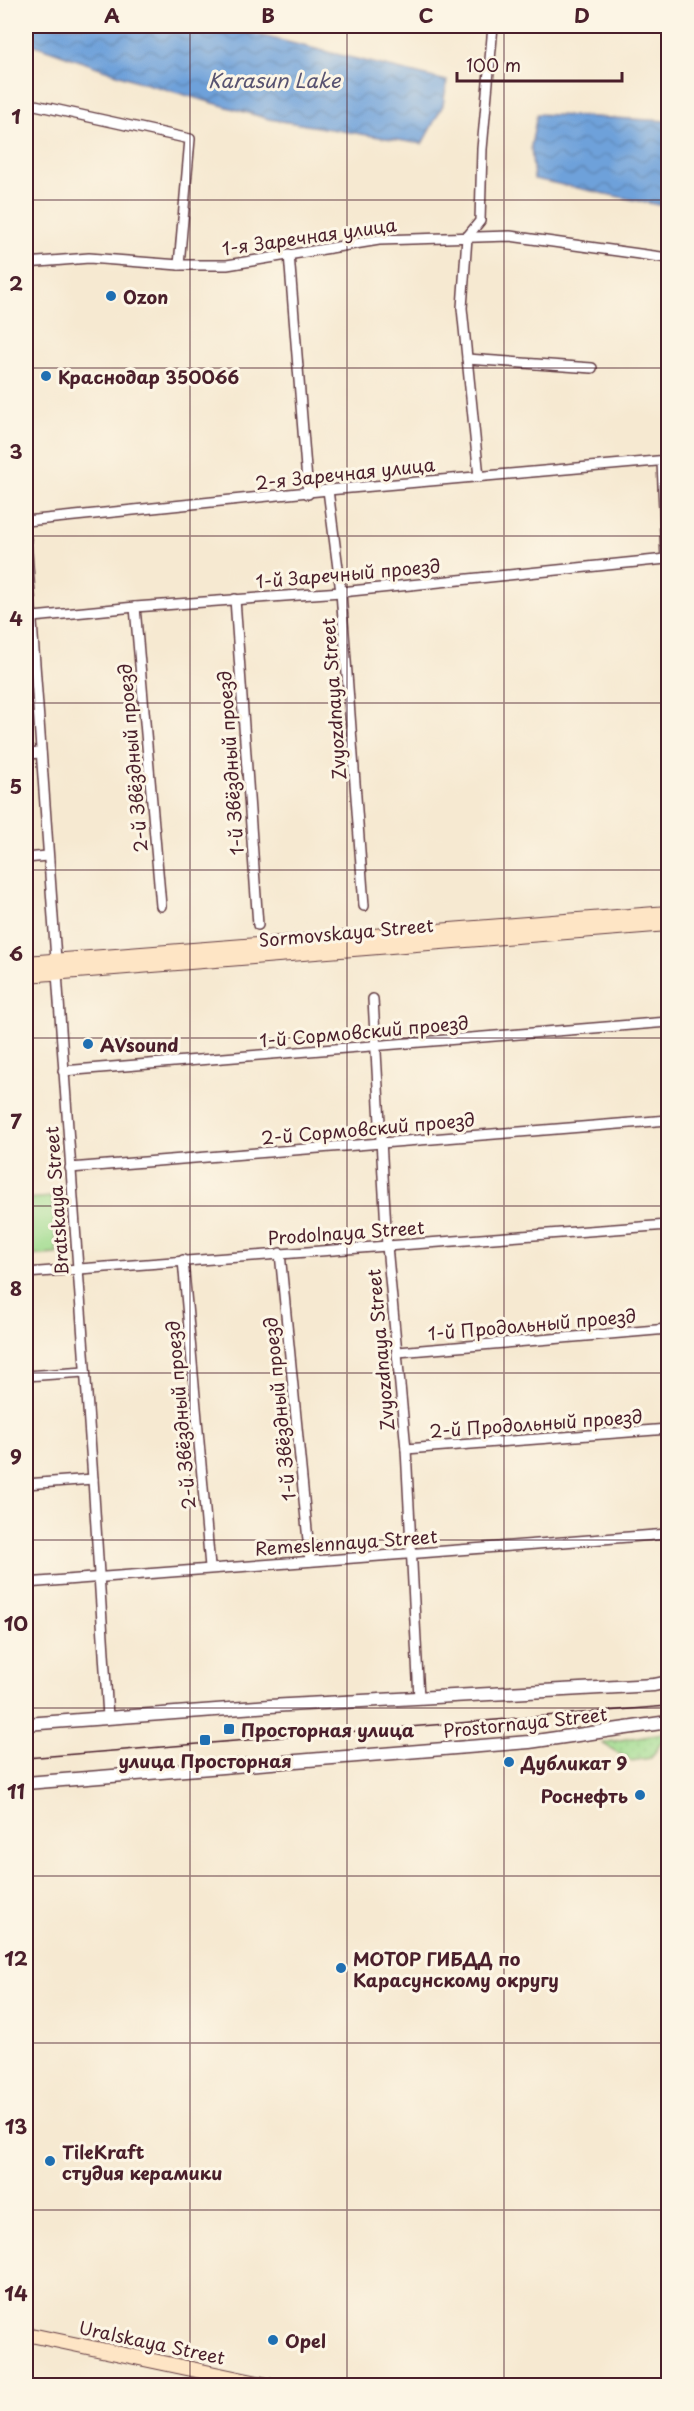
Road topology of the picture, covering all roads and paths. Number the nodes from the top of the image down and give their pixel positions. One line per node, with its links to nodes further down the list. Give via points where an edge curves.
1 (493, 26): 3 (street, via 480,221)
2 (26, 103): 7 (street, via 190,139)
3 (467, 237): 4 (street, 1-я Заречная улица, via 379,240); 5 (street, 1-я Заречная улица, via 510,236); 8 (street, via 462,308)
4 (289, 254): 7 (street, 1-я Заречная улица, via 227,265); 13 (street)
5 (669, 258)
6 (26, 263): 7 (street, 1-я Заречная улица, via 89,258)
7 (179, 265)
8 (467, 359): 9 (street); 11 (street)
9 (592, 368)
10 (666, 461): 11 (street, 2-я Заречная улица); 16 (street)
11 (479, 477): 12 (street, 2-я Заречная улица)
12 (328, 490): 13 (street, 2-я Заречная улица); 17 (street, Zvyozdnaya Street)
13 (308, 494): 14 (street, 2-я Заречная улица)
14 (26, 521)
15 (26, 538): 20 (street, Bratskaya Street)
16 (667, 559): 17 (street, 1-й Заречный проезд)
17 (341, 592): 18 (street, 1-й Заречный проезд); 27 (street, Zvyozdnaya Street)
18 (235, 599): 19 (street, 1-й Заречный проезд); 30 (street, 1-й Звёздный проезд)
19 (135, 607): 20 (street, 1-й Заречный проезд); 26 (street, 2-й Звёздный проезд)
20 (33, 617): 21 (street, Bratskaya Street)
21 (30, 652): 22 (street, Bratskaya Street)
22 (41, 753): 23 (street); 24 (street, Bratskaya Street)
23 (26, 754)
24 (47, 856): 25 (street); 32 (street, Bratskaya Street)
25 (26, 858)
26 (161, 906)
27 (364, 906)
28 (669, 913): 32 (main road, Sormovskaya Street)
29 (669, 924): 32 (main road, Sormovskaya Street)
30 (258, 925)
31 (26, 963): 32 (main road, Sormovskaya Street)
32 (56, 967): 33 (main road, Sormovskaya Street); 37 (street, Bratskaya Street)
33 (26, 975)
34 (373, 999): 36 (street, Zvyozdnaya Street)
35 (669, 1022): 36 (street, 1-й Сормовский проезд)
36 (376, 1047): 37 (street, 1-й Сормовский проезд); 39 (street, Zvyozdnaya Street)
37 (63, 1071): 40 (street, Bratskaya Street)
38 (669, 1120): 39 (street, 2-й Сормовский проезд)
39 (380, 1144): 40 (street, 2-й Сормовский проезд); 42 (street, Zvyozdnaya Street)
40 (70, 1168): 45 (street, Bratskaya Street)
41 (669, 1226): 42 (street, Prodolnaya Street)
42 (387, 1246): 43 (street, Prodolnaya Street); 48 (street, Zvyozdnaya Street)
43 (280, 1253): 44 (street, Prodolnaya Street); 57 (street, 1-й Звёздный проезд)
44 (183, 1260): 45 (street, Prodolnaya Street); 58 (street, 2-й Звёздный проезд)
45 (77, 1268): 46 (street, Prodolnaya Street); 49 (street, Bratskaya Street)
46 (26, 1273)
47 (669, 1329): 48 (street, 1-й Продольный проезд)
48 (398, 1352): 52 (street, Zvyozdnaya Street)
49 (86, 1372): 50 (street); 53 (street, Bratskaya Street)
50 (26, 1376)
51 (669, 1429): 52 (street, 2-й Продольный проезд)
52 (406, 1449): 56 (street, Zvyozdnaya Street)
53 (93, 1479): 54 (street); 59 (street, Bratskaya Street)
54 (26, 1484)
55 (669, 1534): 56 (street, Remeslennaya Street)
56 (412, 1555): 57 (street, Remeslennaya Street); 62 (street, Zvyozdnaya Street)
57 (310, 1561): 58 (street, Remeslennaya Street)
58 (210, 1567): 59 (street, Remeslennaya Street)
59 (100, 1577): 60 (street, Remeslennaya Street); 63 (street, Bratskaya Street)
60 (26, 1583)
61 (669, 1682): 62 (street, Prostornaya Street)
62 (419, 1698): 63 (street, Prostornaya Street)
63 (108, 1717): 65 (street, Prostornaya Street)
64 (669, 1722): 66 (street, Prostornaya Street, via 529,1742)
65 (26, 1724)
66 (26, 1783)
67 (26, 2336): 68 (main road, Uralskaya Street)
68 (56, 2342): 69 (main road); 70 (main road, Uralskaya Street)
69 (255, 2385)
70 (272, 2385)

